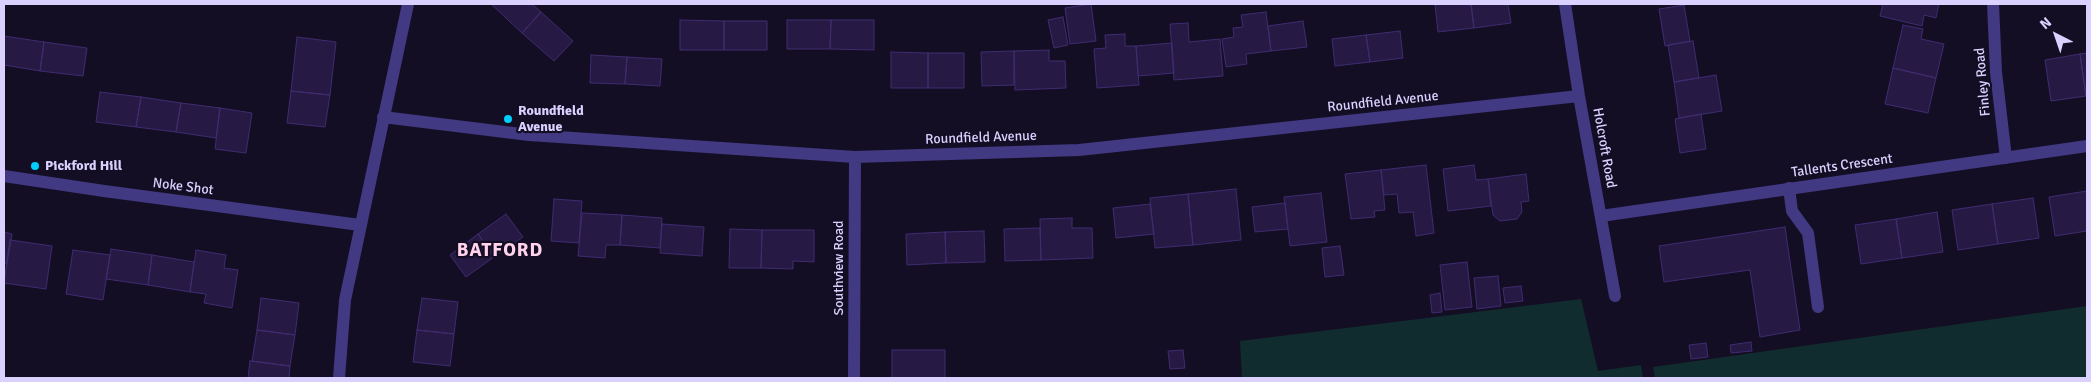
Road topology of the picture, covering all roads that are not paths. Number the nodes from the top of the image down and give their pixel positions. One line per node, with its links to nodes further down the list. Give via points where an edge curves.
1 (408, 4): 5 (street)
2 (1565, 4): 4 (street, Holcroft Road)
3 (1993, 4): 8 (street, Finley Road, via 1996,72)
4 (1580, 96): 7 (street, Roundfield Avenue, via 1079,150); 11 (street, Holcroft Road)
5 (383, 117): 7 (street, Roundfield Avenue, via 529,135); 12 (street)
6 (2087, 146): 8 (street, Tallents Crescent)
7 (855, 157): 16 (street, Southview Road)
8 (2006, 158): 10 (street, Tallents Crescent)
9 (4, 176): 12 (street, Noke Shot)
10 (1789, 188): 11 (street, Tallents Crescent); 14 (street, via 1792,211 1808,233)
11 (1600, 216): 13 (street, Holcroft Road)
12 (360, 225): 15 (street, via 345,300)
13 (1615, 296)
14 (1818, 307)
15 (339, 378)
16 (854, 378)

